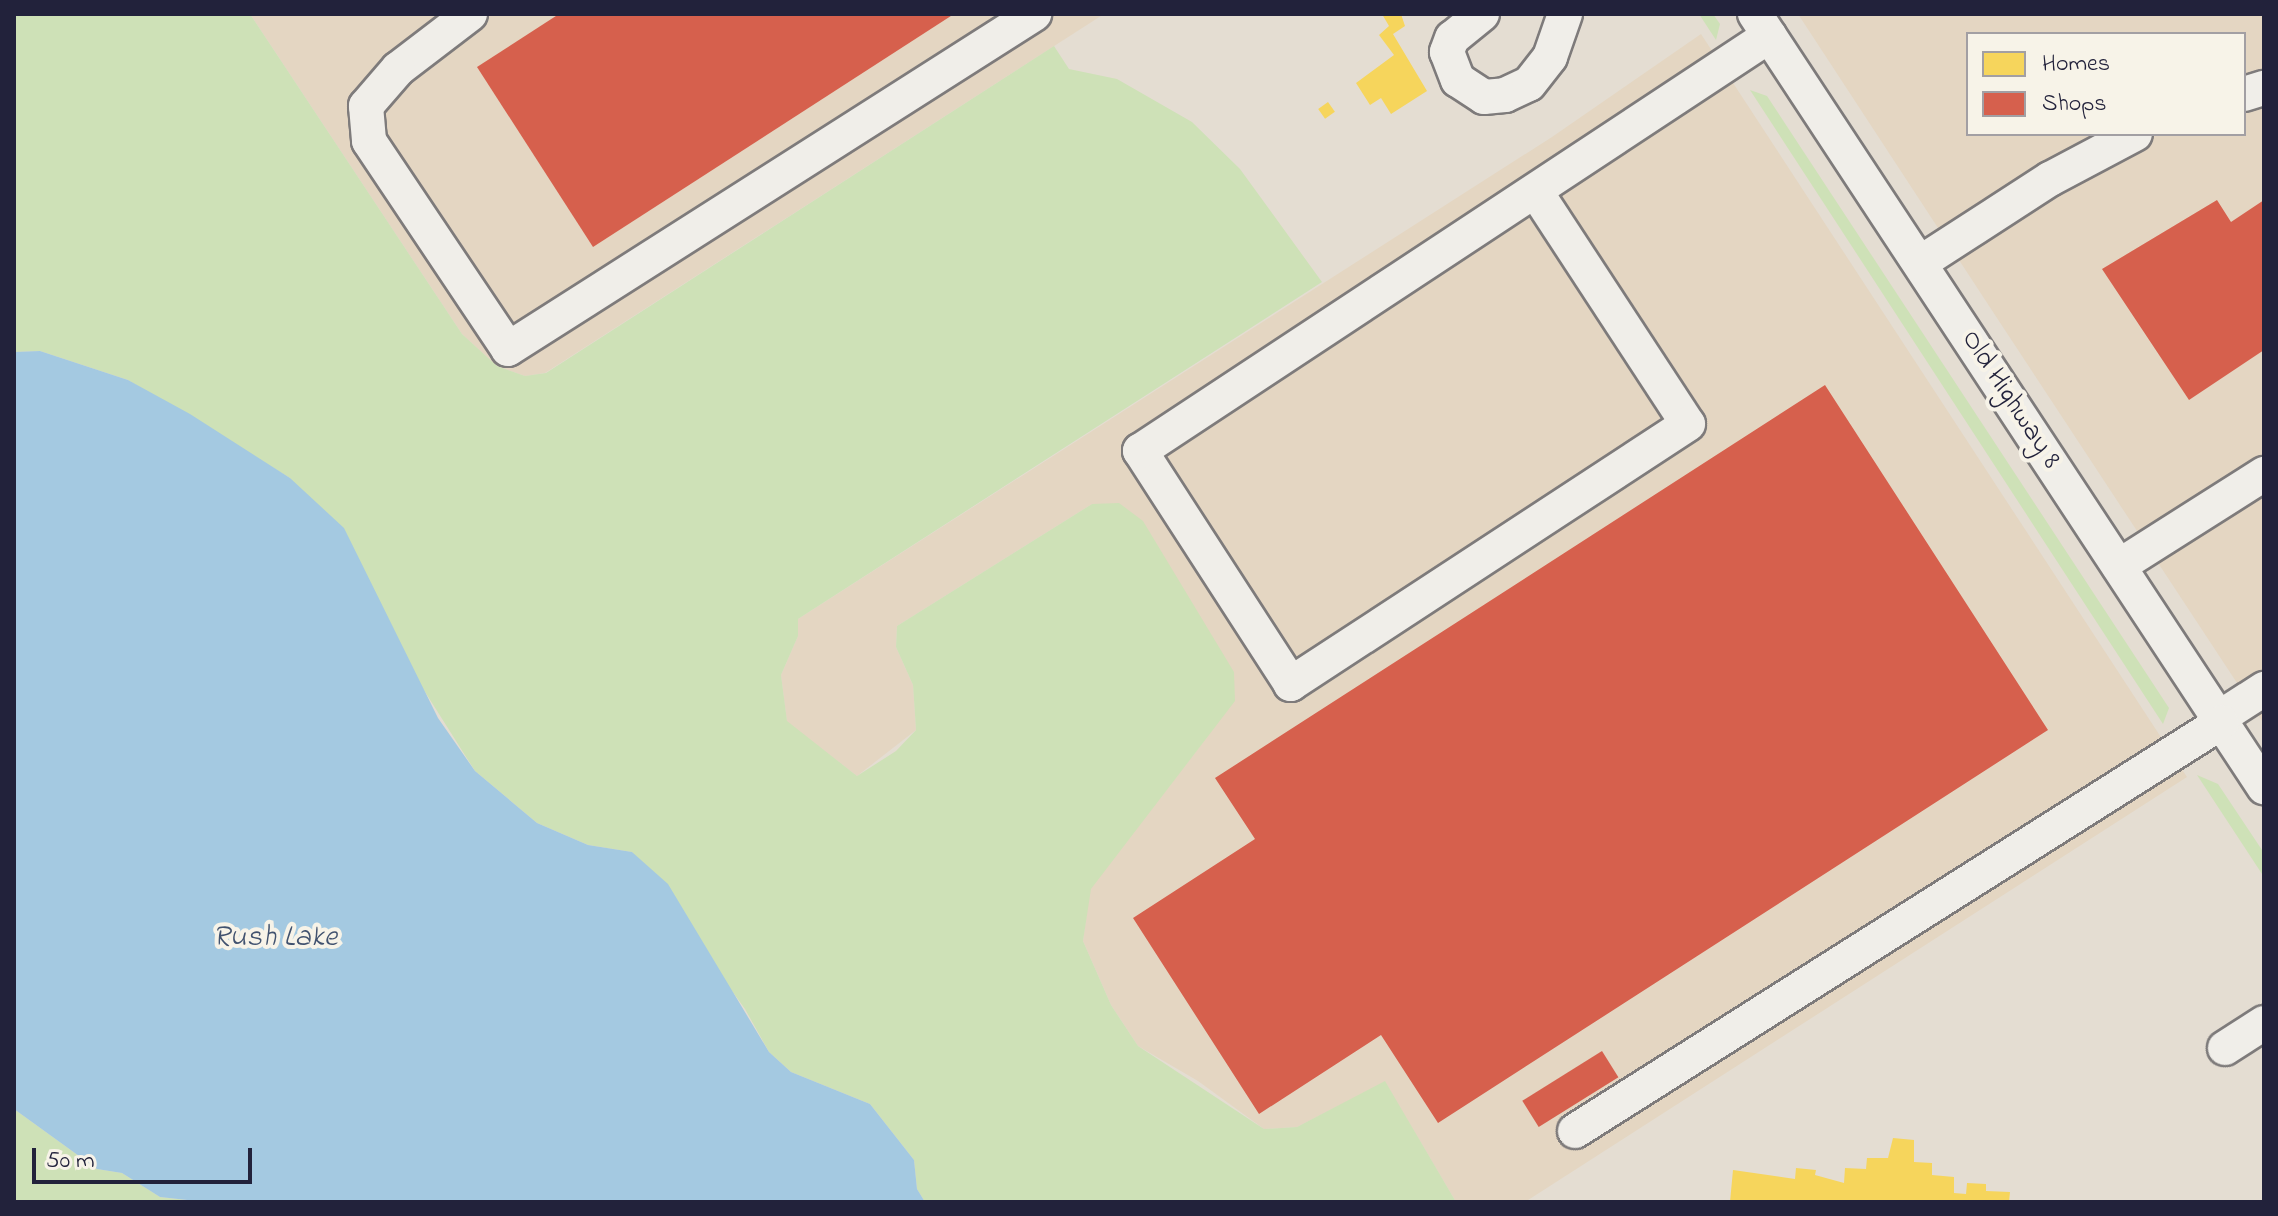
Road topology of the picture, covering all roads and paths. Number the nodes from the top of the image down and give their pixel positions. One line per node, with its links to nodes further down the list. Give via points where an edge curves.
1 (470, 14): 2 (street, via 398,69 366,106 369,141 508,349)
2 (1034, 14)
3 (1482, 14): 4 (street, via 1452,38 1447,52 1458,80 1484,97 1529,84 1550,57)
4 (1565, 14)
5 (1762, 25): 7 (street); 8 (street, Old Highway 8)
6 (2131, 136): 8 (street, via 2050,179)
7 (1536, 192): 7 (street, via 1140,451 1291,684 1688,424)
8 (1920, 263): 10 (street, Old Highway 8)
9 (2264, 474): 10 (street)
10 (2119, 566): 12 (street, Old Highway 8)
11 (2264, 689): 12 (street)
12 (2220, 720): 13 (street, Old Highway 8); 16 (street)
13 (2264, 787)
14 (2264, 1023): 15 (street)
15 (2225, 1048)
16 (1575, 1131)

